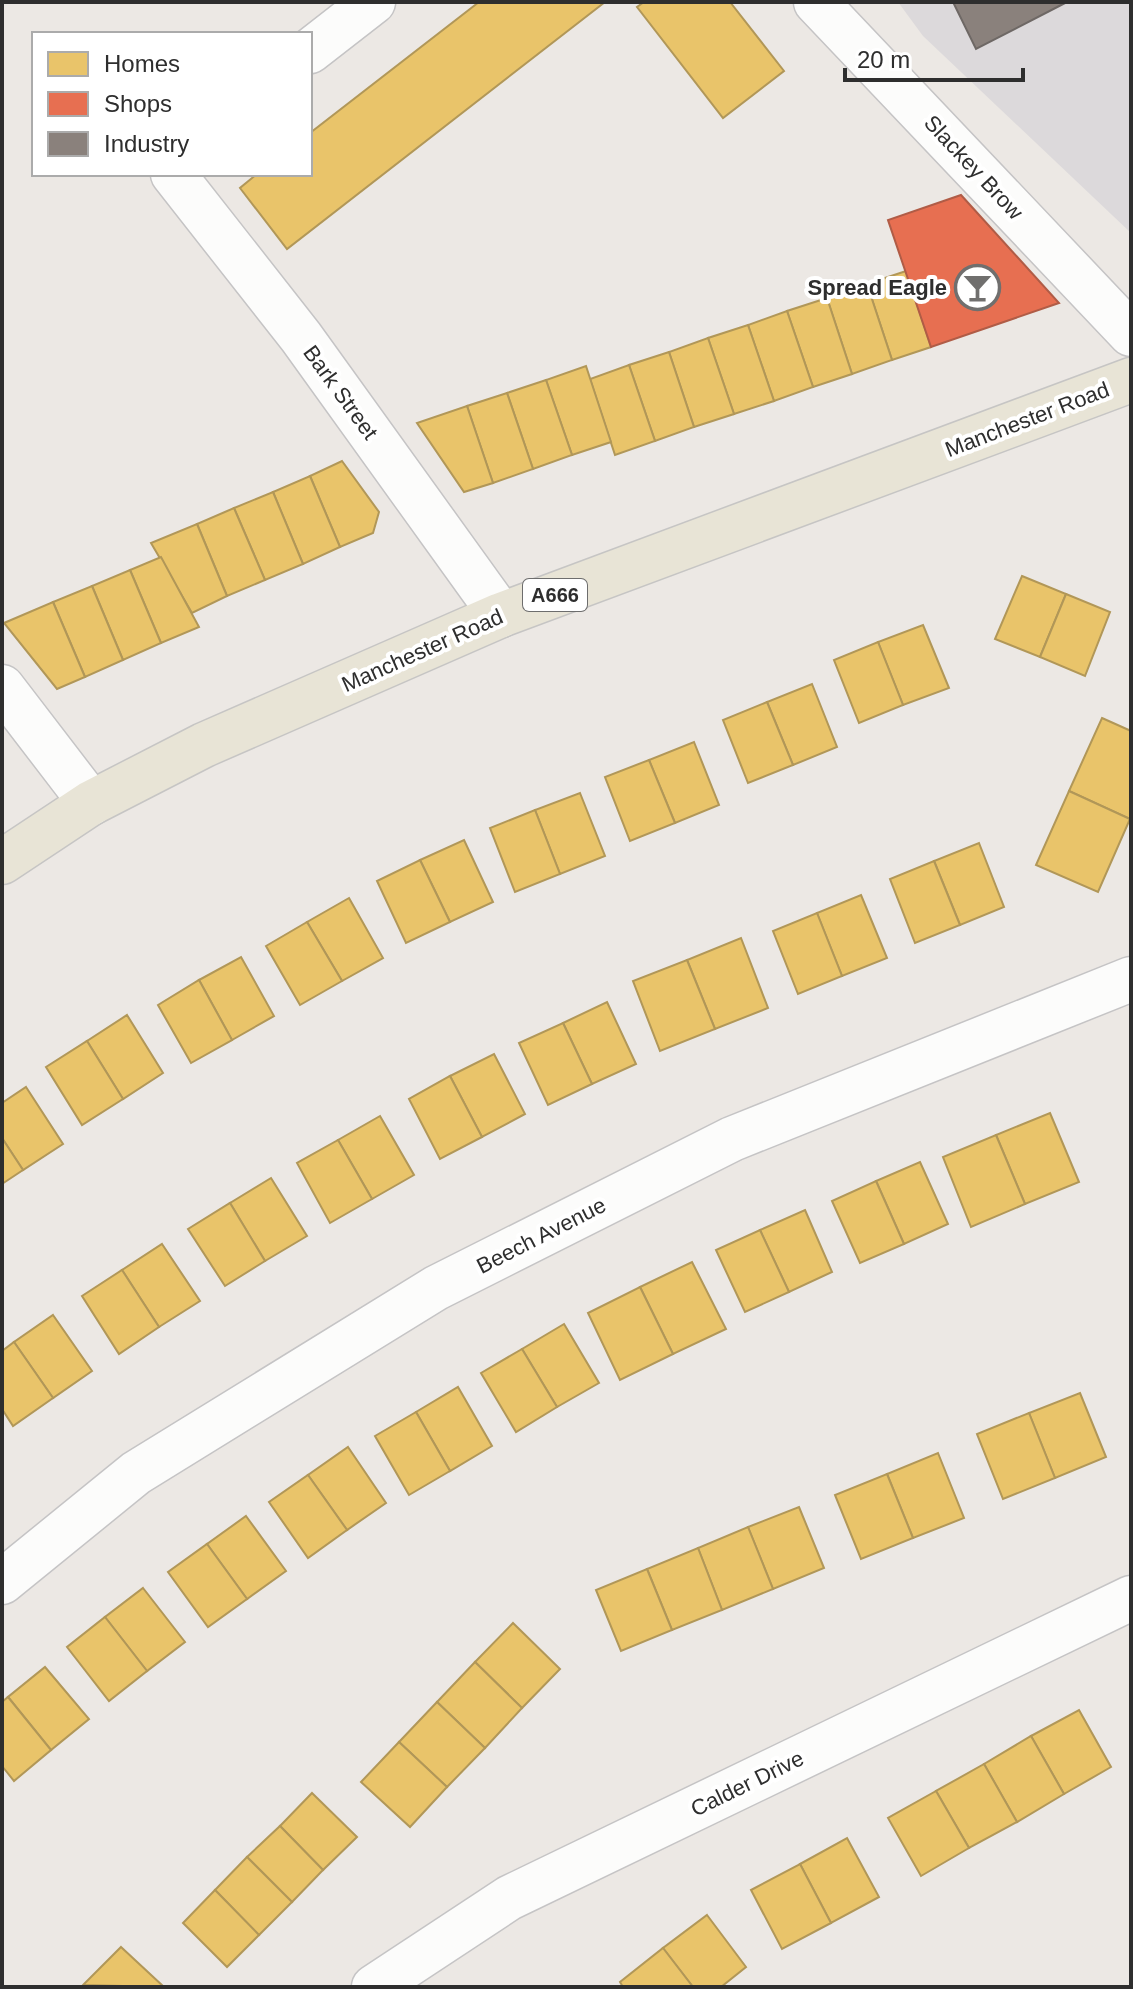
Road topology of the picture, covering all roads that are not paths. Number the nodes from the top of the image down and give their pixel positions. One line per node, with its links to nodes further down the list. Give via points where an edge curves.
1 (373, 2): 3 (street)
2 (816, 2): 5 (street, Slackey Brow)
3 (312, 49)
4 (175, 176): 7 (street, Bark Street, via 301,337)
5 (1131, 334)
6 (1131, 380): 7 (main road, Manchester Road / A666)
7 (501, 615): 9 (main road, Manchester Road / A666, via 204,745)
8 (2, 687): 9 (street)
9 (91, 803): 10 (main road, Manchester Road / A666)
10 (2, 862)
11 (1131, 979): 12 (street, Beech Avenue, via 732,1139 436,1288 136,1473)
12 (2, 1582)
13 (1131, 1598): 14 (street, Calder Drive, via 509,1898)
14 (374, 1987)

